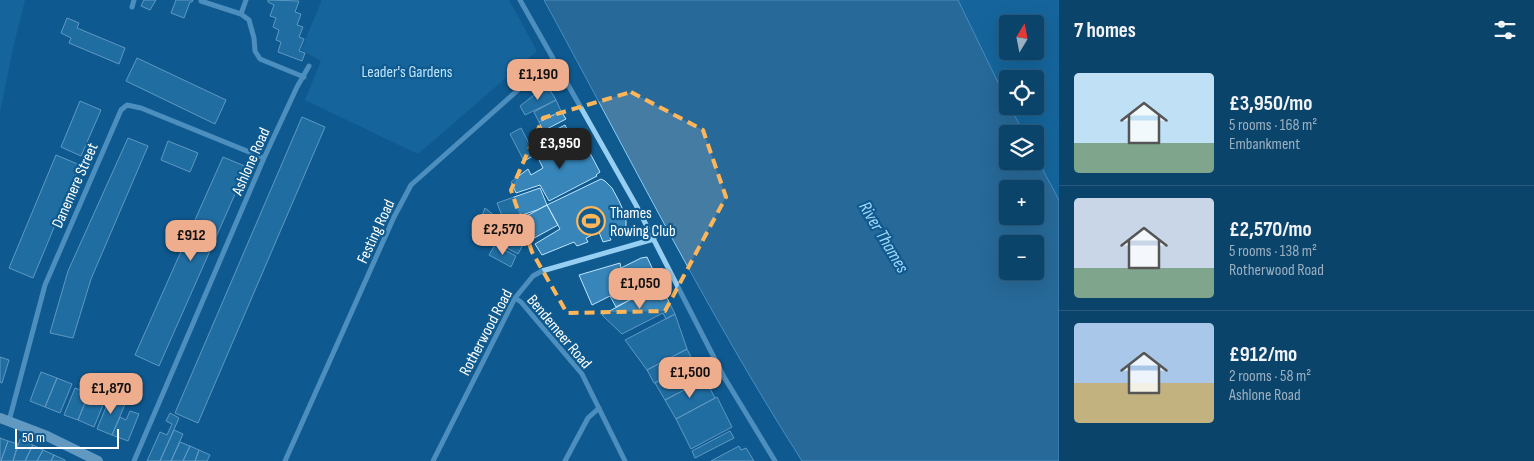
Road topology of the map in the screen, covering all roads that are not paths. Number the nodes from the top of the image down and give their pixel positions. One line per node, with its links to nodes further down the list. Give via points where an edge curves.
1 (134, 0): 5 (street)
2 (246, 0): 6 (street)
3 (520, 0): 7 (street)
4 (201, 1): 6 (street)
5 (132, 7)
6 (241, 14): 9 (street, via 249,20 255,51 260,59)
7 (553, 59): 11 (street); 17 (street, Festing Road, via 411,185)
8 (309, 66): 9 (street, Ashlone Road)
9 (304, 77): 10 (street, Ashlone Road)
10 (264, 158): 14 (street, Danemere Street, via 141,108 128,105 121,110 45,285); 16 (street, Ashlone Road)
11 (654, 239): 12 (street, Rotherwood Road, via 542,271 533,276); 21 (street, via 724,377)
12 (515, 298): 13 (street, Bendemeer Road, via 582,374); 18 (street, Rotherwood Road)
13 (599, 408): 19 (street, via 588,418); 20 (street, Bendemeer Road)
14 (4, 419): 15 (main road)
15 (94, 460)
16 (134, 461)
17 (285, 461)
18 (433, 461)
19 (565, 461)
20 (625, 461)
21 (775, 461)

